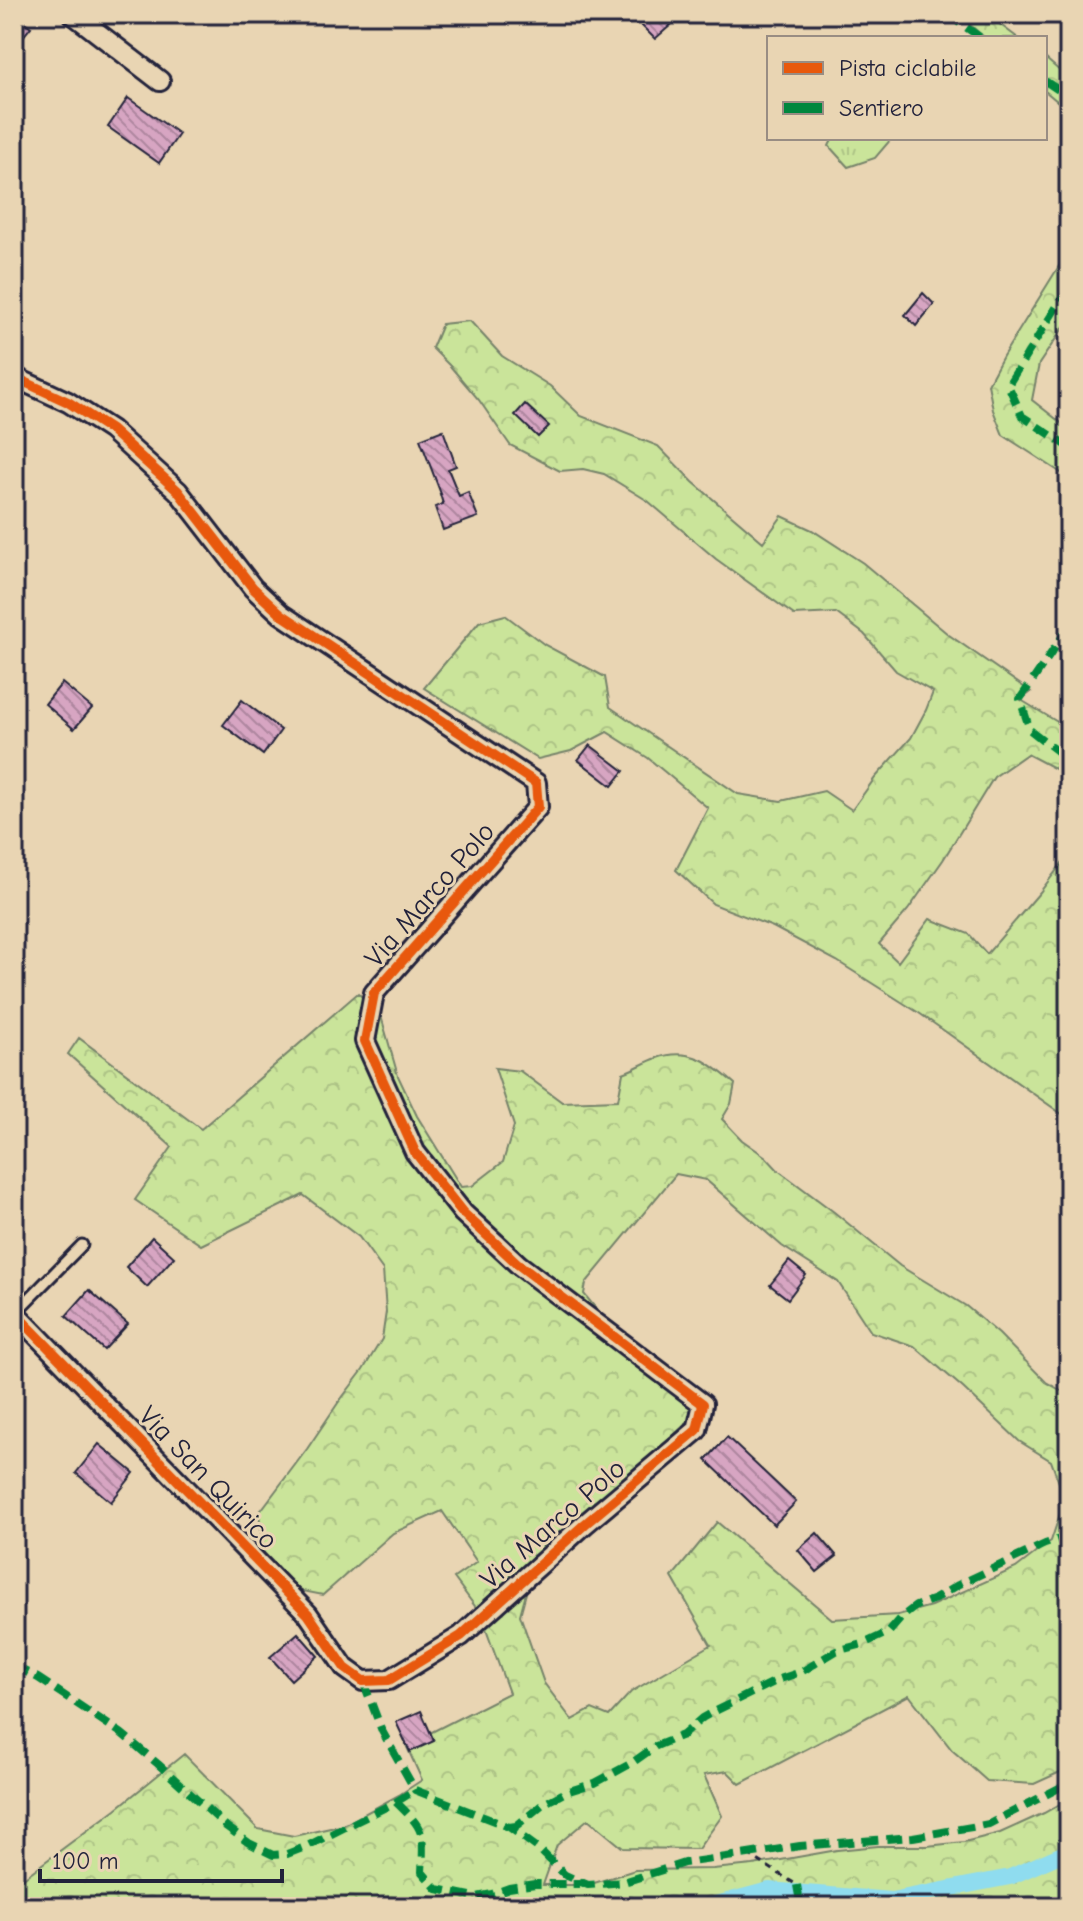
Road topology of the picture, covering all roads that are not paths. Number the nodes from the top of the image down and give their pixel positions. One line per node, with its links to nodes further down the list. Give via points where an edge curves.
1 (73, 14): 2 (street)
2 (160, 81)
3 (14, 377): 6 (street, Via Marco Polo, via 111,430 178,491 253,588 281,614 536,783 538,807 374,993 365,1041 415,1152 463,1213 519,1265 703,1404 697,1430 461,1636 389,1680)
4 (82, 1245): 5 (lane)
5 (15, 1312): 6 (street, Via San Quirico, via 308,1614 345,1668)
6 (363, 1681)

